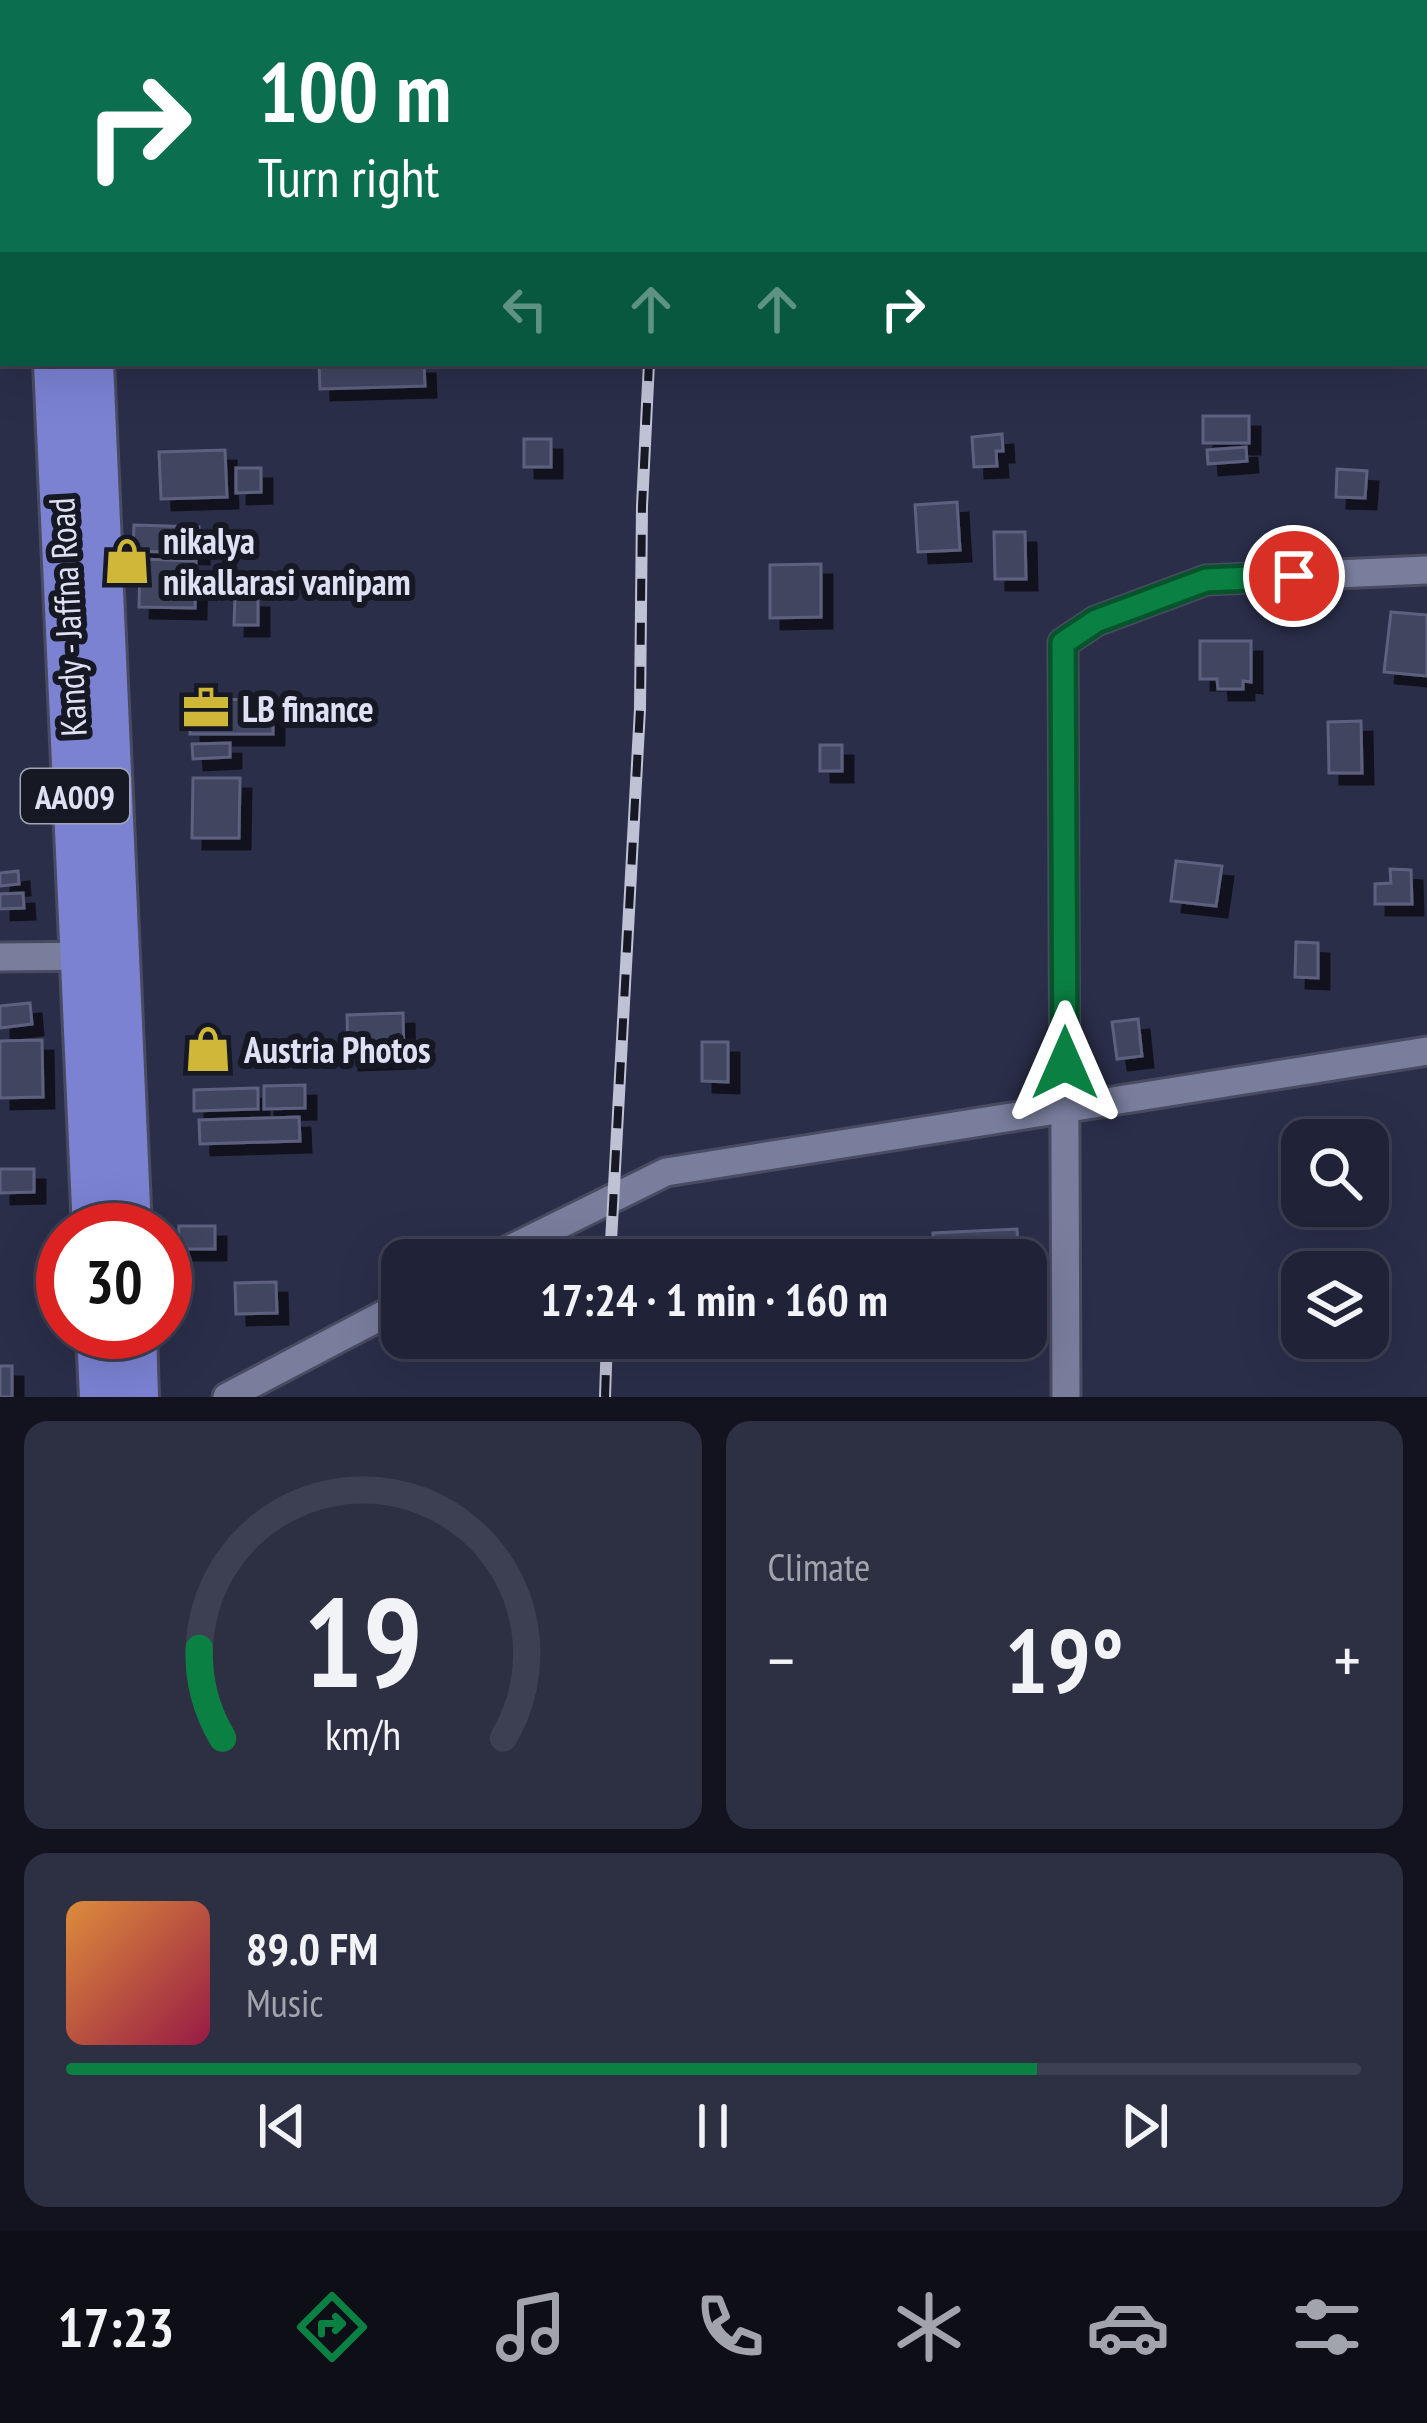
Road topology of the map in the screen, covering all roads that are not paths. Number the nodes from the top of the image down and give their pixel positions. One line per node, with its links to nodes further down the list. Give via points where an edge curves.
1 (55, 366): 4 (highway, Kandy - Jaffna Road / AA009)
2 (92, 366): 4 (highway, Kandy - Jaffna Road / AA009)
3 (1427, 570): 7 (street, via 1206,580 1096,621 1063,643)
4 (100, 956): 5 (street); 8 (highway, Kandy - Jaffna Road / AA009); 9 (highway, Kandy - Jaffna Road / AA009)
5 (0, 957)
6 (1427, 1051): 7 (street)
7 (1065, 1109): 10 (street, via 666,1172); 17 (street)
8 (95, 1203)
9 (127, 1203)
10 (530, 1239)
11 (381, 1316): 16 (street)
12 (99, 1359): 14 (highway)
13 (136, 1359): 15 (highway)
14 (101, 1397)
15 (137, 1397)
16 (226, 1397)
17 (1066, 1397)

